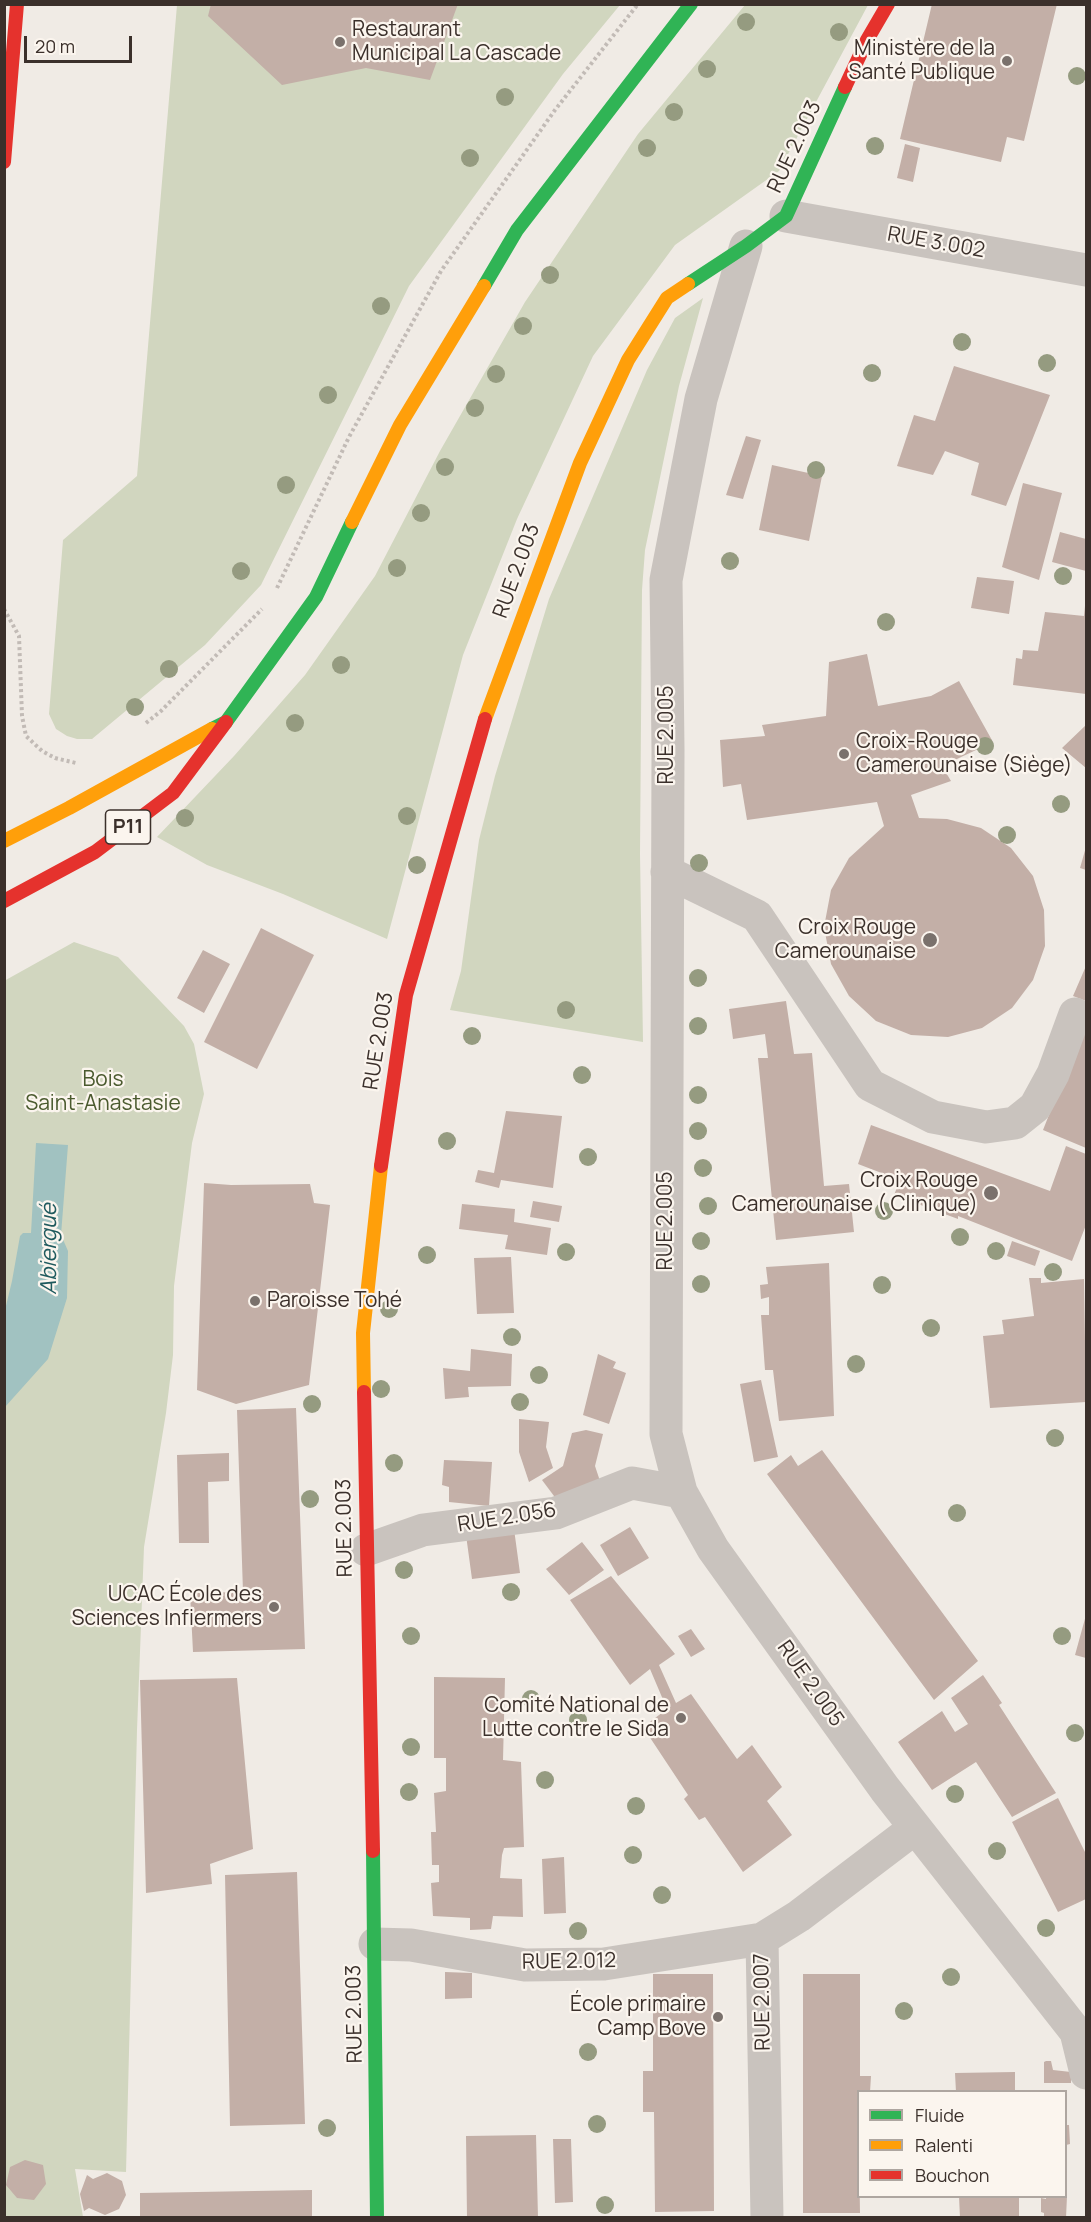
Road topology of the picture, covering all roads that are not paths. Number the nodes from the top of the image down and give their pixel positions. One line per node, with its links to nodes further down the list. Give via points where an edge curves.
1 (17, 4): 4 (main road)
2 (692, 4): 8 (main road, via 517,230 400,425 316,597)
3 (888, 4): 5 (main road, RUE 2.003, via 867,40)
4 (4, 162)
5 (786, 216): 6 (main road, RUE 2.003); 7 (street, RUE 3.002)
6 (746, 246): 10 (street, RUE 2.005, via 701,399 666,580); 14 (main road, RUE 2.003, via 668,298 628,360 580,463 481,729 406,995 381,1164 363,1333)
7 (1086, 270)
8 (226, 722): 9 (main road); 11 (main road, P11, via 173,793 95,852)
9 (4, 841)
10 (667, 872): 12 (street, via 757,916 870,1084 933,1117 986,1127 1015,1123 1035,1107 1053,1074); 13 (street, RUE 2.005, via 666,1434)
11 (4, 901)
12 (1075, 1014)
13 (681, 1492): 14 (street, RUE 2.056, via 632,1483 556,1513 423,1530); 15 (street, RUE 2.005, via 714,1549)
14 (366, 1550): 17 (main road, RUE 2.003)
15 (915, 1828): 16 (street, RUE 2.007, via 800,1916); 18 (street, RUE 2.005)
16 (762, 1939): 17 (street, RUE 2.012, via 604,1964 525,1965 411,1945); 21 (street, RUE 2.007)
17 (375, 1944): 20 (main road, RUE 2.003)
18 (1081, 2026): 19 (street, RUE 2.005)
19 (1086, 2073)
20 (377, 2217)
21 (767, 2217)

